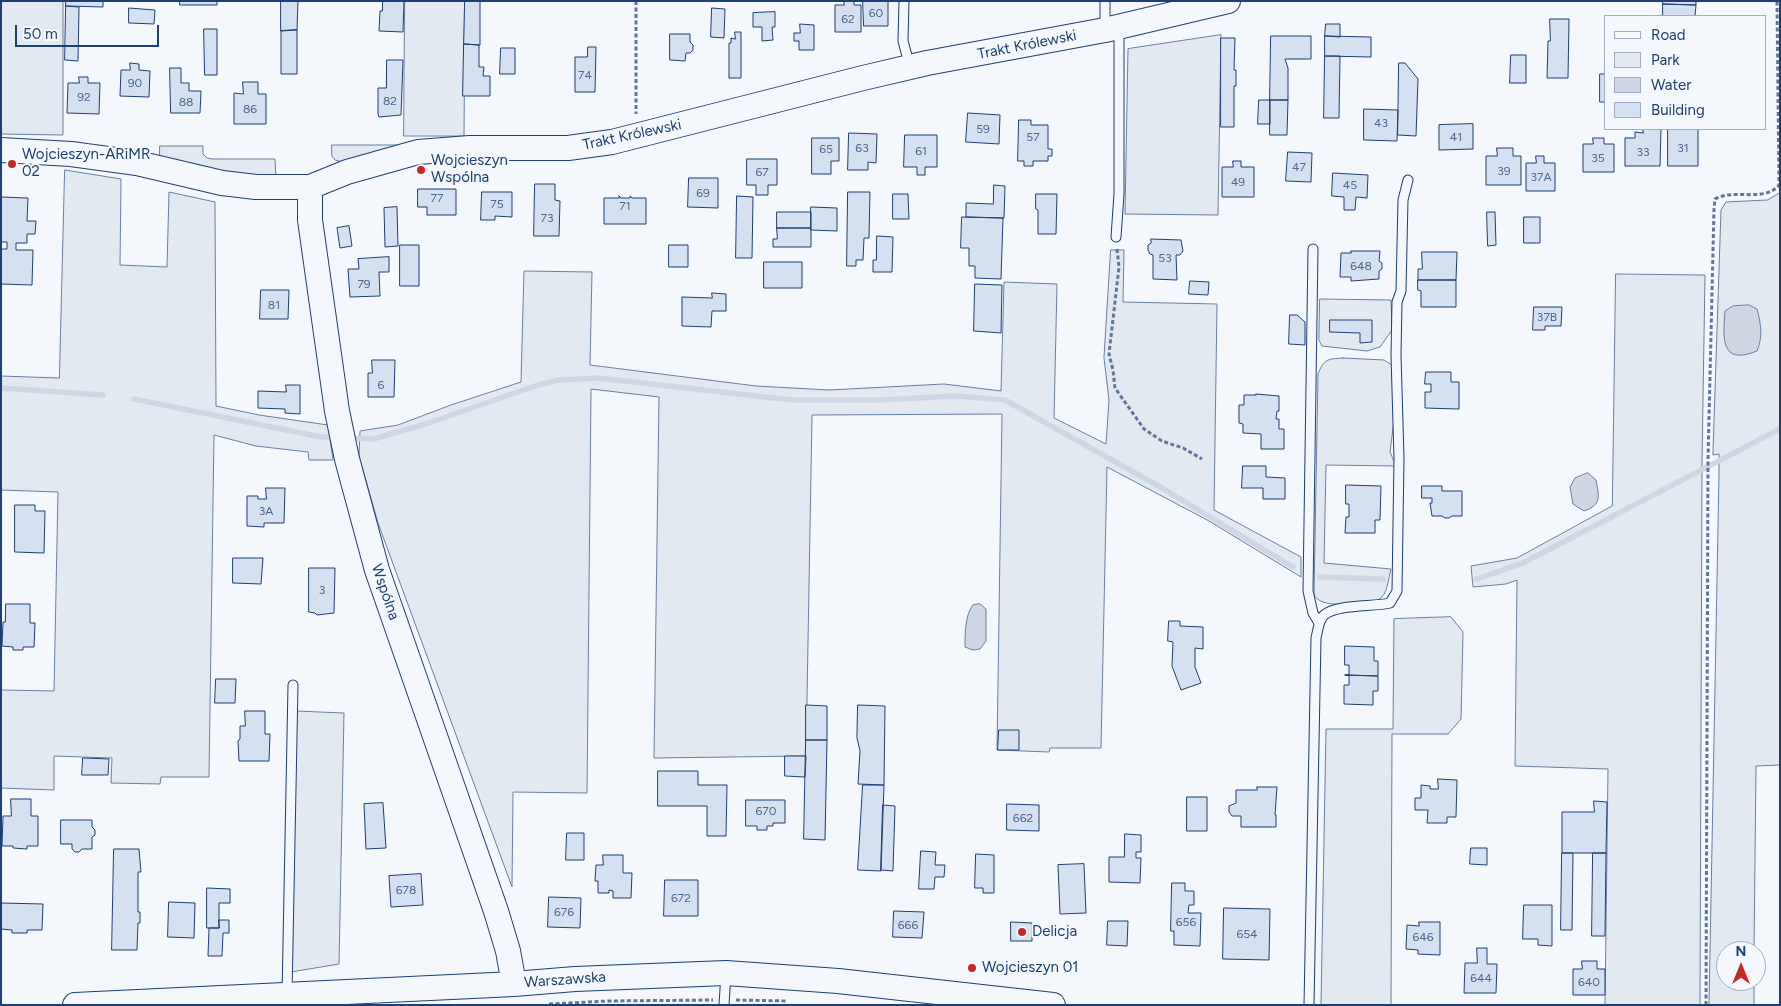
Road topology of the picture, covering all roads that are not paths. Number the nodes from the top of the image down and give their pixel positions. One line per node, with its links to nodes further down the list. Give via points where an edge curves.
1 (904, 1): 5 (lane, via 903,41)
2 (1105, 1): 4 (lane)
3 (1228, 1): 4 (street, Trakt Królewski)
4 (1112, 28): 5 (street, Trakt Królewski); 9 (lane, via 1119,194)
5 (910, 67): 8 (street, Trakt Królewski, via 636,137 586,147 418,152 347,172)
6 (1, 150): 8 (street, Trakt Królewski, via 72,154 137,164 222,183)
7 (1408, 180): 11 (lane, via 1403,200 1401,291 1397,302 1397,591 1390,603 1341,608 1324,615)
8 (310, 187): 14 (street, Wspólna, via 310,220 337,411 347,459 377,570 496,911)
9 (1116, 237)
10 (1313, 249): 11 (lane, via 1308,591 1313,613)
11 (1320, 623): 19 (lane, via 1316,638)
12 (293, 685): 15 (lane)
13 (726, 973): 14 (street, Warszawska); 17 (lane); 18 (street, Warszawska, via 838,981)
14 (514, 984): 15 (street, Warszawska)
15 (287, 995): 16 (street, Warszawska)
16 (75, 1005)
17 (724, 1005)
18 (1053, 1005)
19 (1309, 1005)

